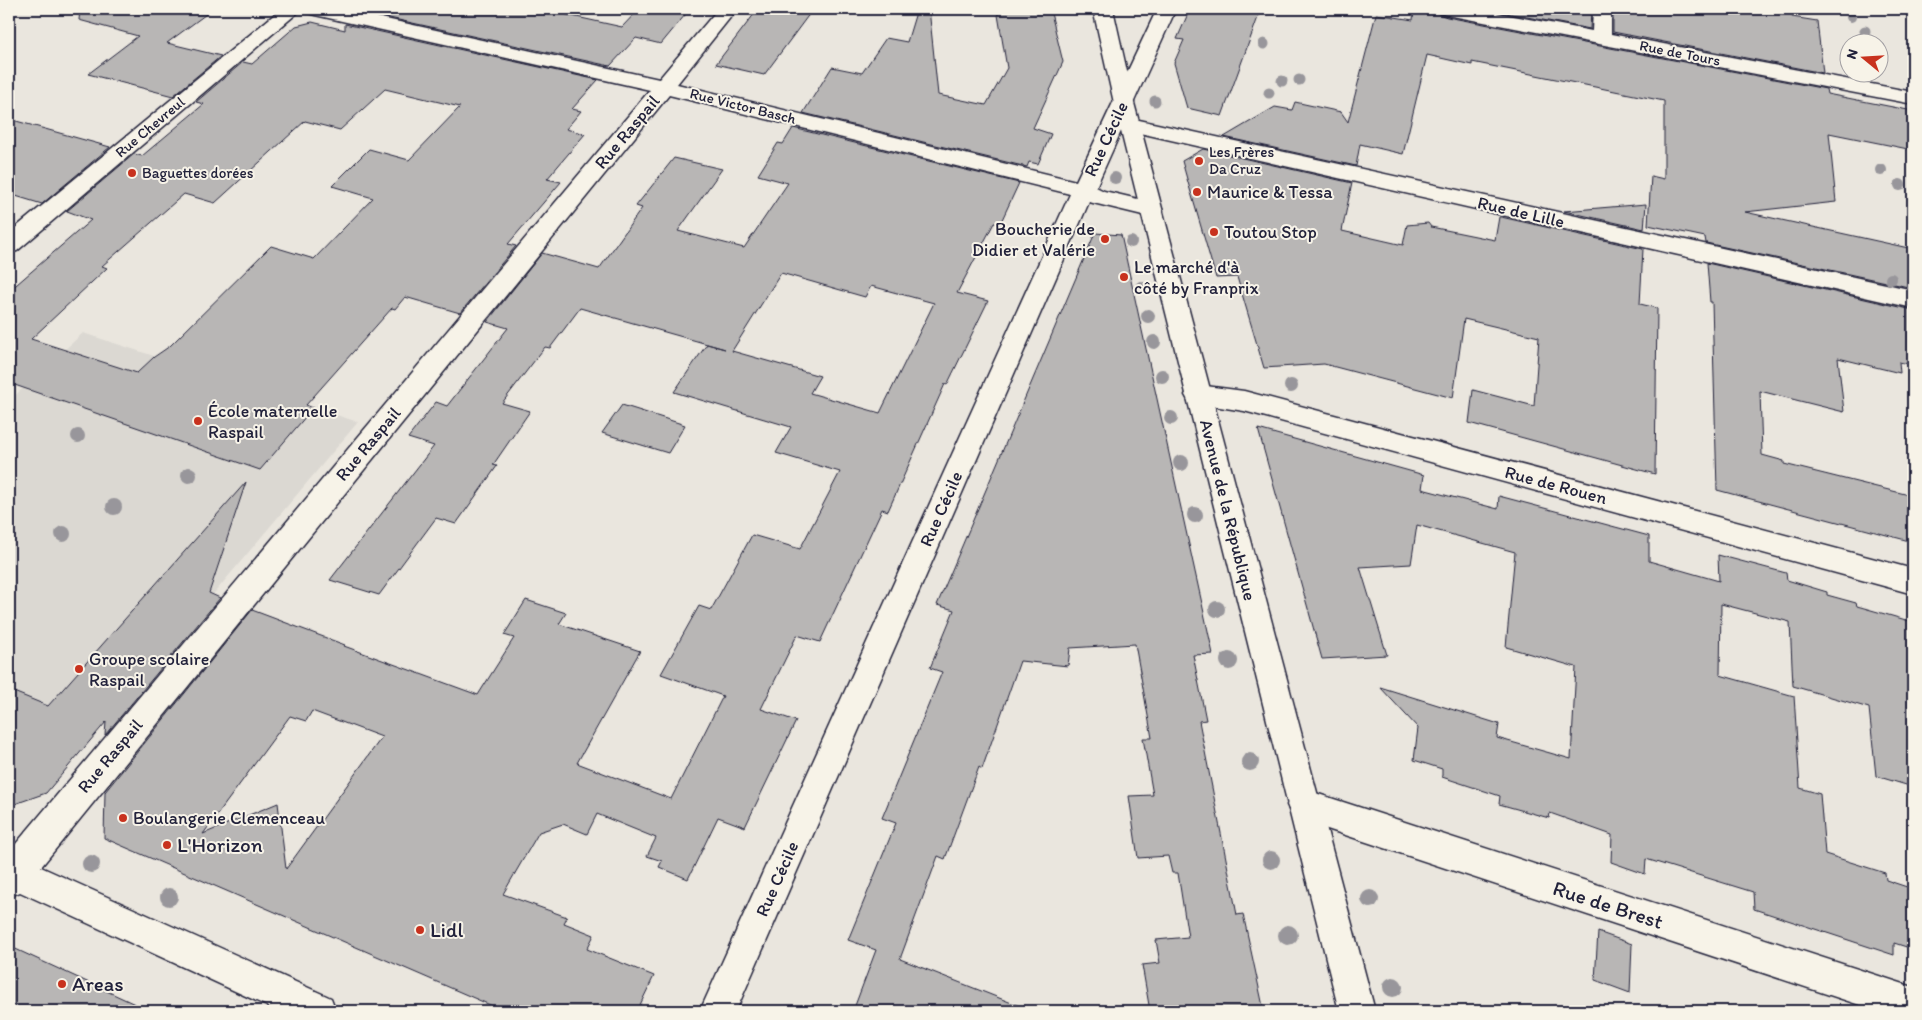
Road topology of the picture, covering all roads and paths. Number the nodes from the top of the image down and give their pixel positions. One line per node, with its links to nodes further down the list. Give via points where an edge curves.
1 (292, 9): 14 (street, Rue Chevreul)
2 (314, 9): 9 (street, Rue Victor Basch)
3 (728, 9): 9 (street, Rue Raspail)
4 (1103, 9): 11 (street, Avenue de la République)
5 (1167, 9): 11 (street, Rue Cécile)
6 (1447, 9): 8 (street, Rue de Tours)
7 (1602, 9): 8 (street)
8 (1600, 38): 10 (street, Rue de Tours)
9 (664, 87): 12 (street, Rue Victor Basch); 19 (street, Rue Raspail)
10 (1913, 98)
11 (1127, 114): 12 (street, Rue Cécile); 13 (street, Avenue de la République); 15 (street, Rue de Lille)
12 (1083, 190): 13 (street, Rue Victor Basch, via 1098,197); 22 (street, Rue Cécile)
13 (1151, 209): 16 (street, Avenue de la République)
14 (9, 245)
15 (1913, 299)
16 (1198, 396): 17 (street, Rue de Rouen, via 1254,404); 18 (street, Avenue de la République)
17 (1913, 582)
18 (1303, 805): 20 (street, Rue de Brest); 23 (street, Avenue de la République)
19 (11, 874): 21 (street)
20 (1913, 1004)
21 (318, 1011)
22 (718, 1011)
23 (1357, 1011)

